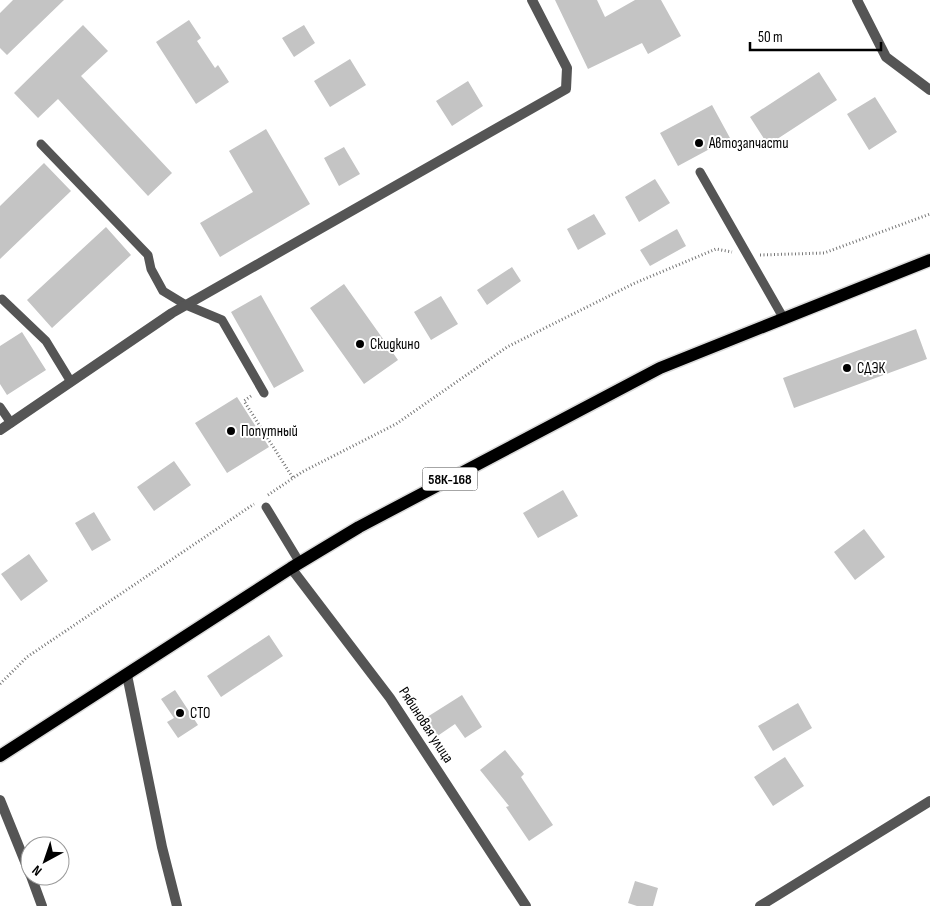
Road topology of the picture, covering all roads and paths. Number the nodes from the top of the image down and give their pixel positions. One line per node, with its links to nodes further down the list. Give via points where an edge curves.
1 (532, 0): 10 (street, via 567,68 566,90)
2 (857, 0): 3 (street, via 886,57)
3 (930, 90)
4 (41, 144): 10 (lane, via 148,256 163,291)
5 (700, 172): 7 (lane)
6 (930, 214): 7 (path, via 824,253)
7 (747, 254): 11 (lane); 17 (path, via 716,249 636,283 507,347 396,424)
8 (930, 260): 11 (main road, 58К-168)
9 (2, 300): 12 (lane, via 46,341)
10 (186, 305): 12 (street); 13 (lane, via 222,320)
11 (784, 318): 19 (main road, 58К-168, via 660,368 359,527)
12 (71, 382): 15 (street)
13 (263, 391): 17 (path, via 244,401)
14 (0, 407): 15 (lane)
15 (10, 423): 16 (street)
16 (0, 430)
17 (293, 478): 21 (path, via 27,657)
18 (266, 507): 19 (lane)
19 (296, 566): 20 (main road, 58К-168); 29 (street, Рябиновая улица, via 390,698)
20 (127, 675): 22 (main road, 58К-168); 28 (street)
21 (0, 684)
22 (0, 756)
23 (0, 800): 25 (street)
24 (930, 801): 30 (street)
25 (20, 850)
26 (34, 886): 27 (street)
27 (42, 906)
28 (177, 906)
29 (526, 906)
30 (760, 906)

